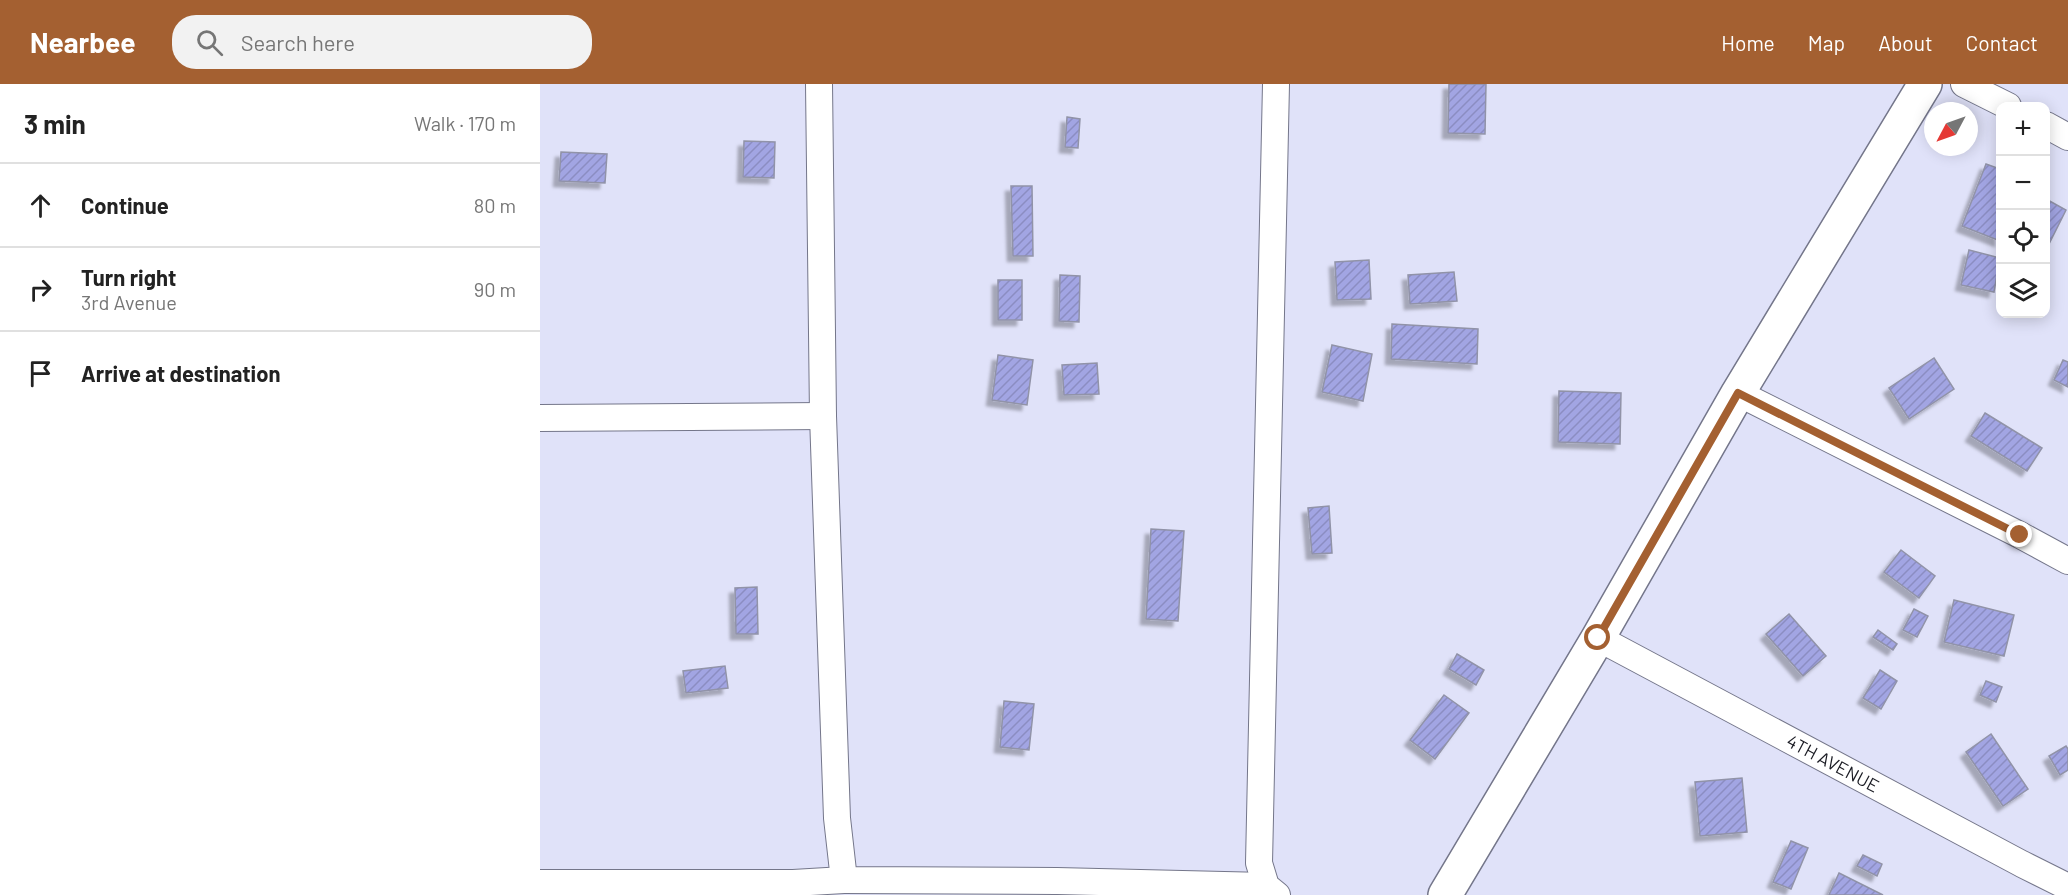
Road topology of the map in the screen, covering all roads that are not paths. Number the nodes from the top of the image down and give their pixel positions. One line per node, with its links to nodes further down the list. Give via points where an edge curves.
1 (819, 84): 9 (street)
2 (1276, 84): 16 (street, via 1258,863)
3 (1925, 84): 8 (street)
4 (1964, 84): 5 (street)
5 (2000, 102)
6 (2050, 127): 7 (street)
7 (2068, 137)
8 (1738, 393): 11 (street); 12 (street)
9 (823, 416): 10 (street); 13 (street, via 837,818)
10 (540, 418)
11 (2068, 561)
12 (1598, 638): 15 (street, 4TH AVENUE); 17 (street)
13 (844, 880): 14 (street); 16 (street, via 1057,881)
14 (540, 883)
15 (2068, 887)
16 (1272, 890)
17 (1445, 895)

